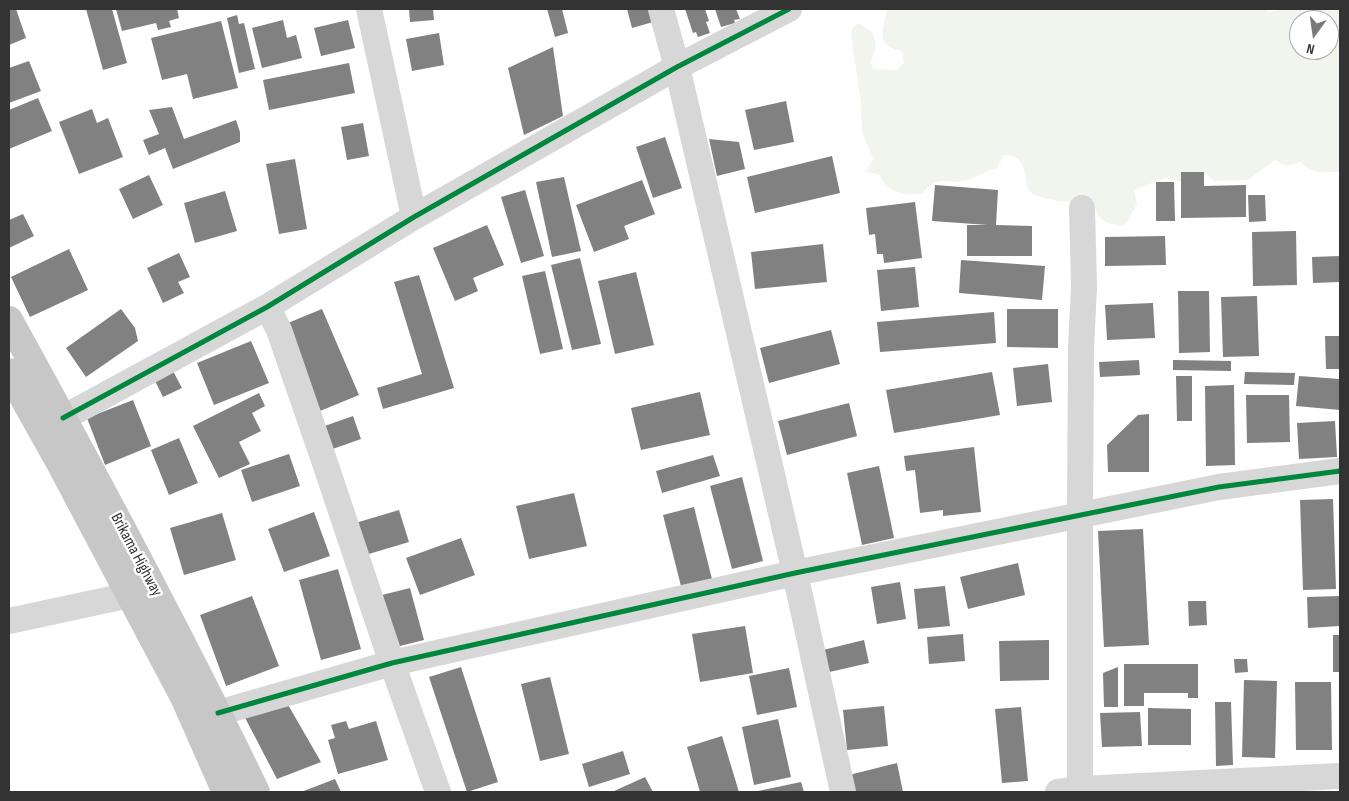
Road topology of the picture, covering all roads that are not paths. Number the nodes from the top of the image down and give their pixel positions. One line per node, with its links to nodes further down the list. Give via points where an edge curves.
1 (369, 9): 6 (street)
2 (661, 9): 4 (street)
3 (789, 9): 4 (street)
4 (677, 67): 6 (street); 13 (street)
5 (1082, 208): 12 (street, via 1084,287)
6 (414, 217): 7 (street)
7 (267, 307): 10 (street); 16 (street, via 279,330)
8 (9, 320): 10 (highway, Brikama Highway)
9 (9, 372): 14 (highway, Brikama Highway)
10 (63, 418): 17 (highway, Brikama Highway)
11 (1340, 471): 12 (street, via 1219,487)
12 (1080, 515): 13 (street); 19 (street)
13 (794, 573): 16 (street); 23 (street)
14 (130, 595): 15 (street); 20 (highway, Brikama Highway, via 185,699)
15 (9, 621)
16 (392, 663): 17 (street); 22 (street)
17 (218, 713): 21 (highway, Brikama Highway)
18 (1340, 776): 19 (street)
19 (1073, 791)
20 (226, 792)
21 (256, 792)
22 (438, 792)
23 (843, 792)

